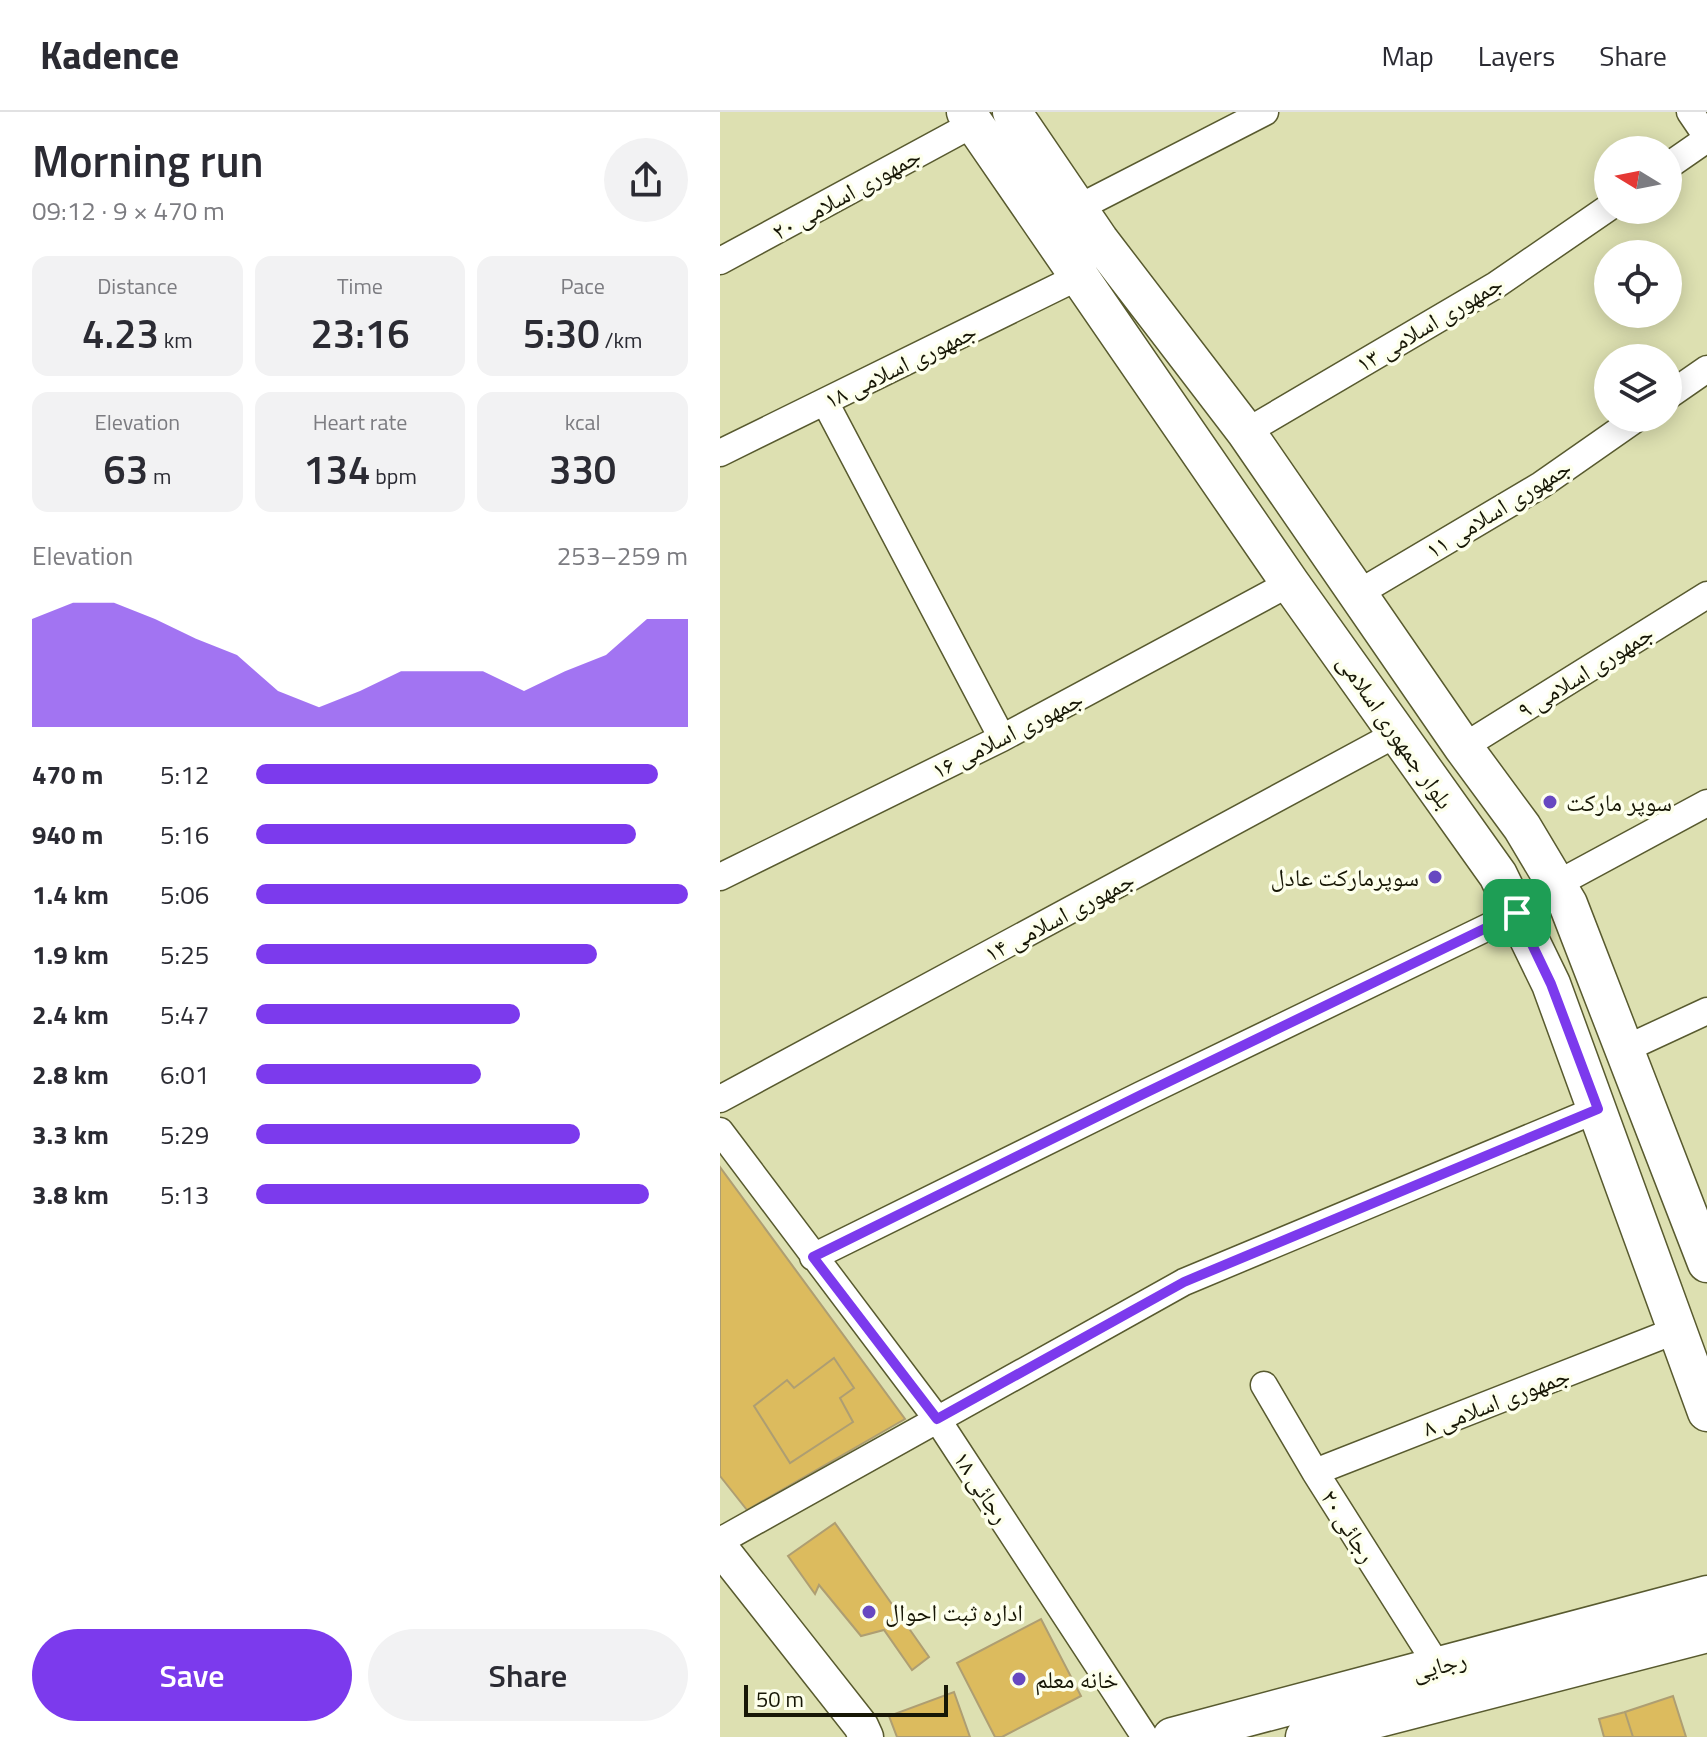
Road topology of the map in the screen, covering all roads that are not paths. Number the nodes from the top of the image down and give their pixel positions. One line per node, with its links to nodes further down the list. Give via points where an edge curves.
1 (1012, 112): 7 (main road, بلوار جمهوری اسلامی)
2 (1265, 112): 7 (street)
3 (1690, 112): 5 (street)
4 (969, 118): 9 (street, جمهوری اسلامی ۲۰); 10 (main road, بلوار جمهوری اسلامی)
5 (1707, 138): 6 (street)
6 (1682, 156)
7 (1078, 208): 14 (main road, بلوار جمهوری اسلامی)
8 (1594, 218): 14 (street, جمهوری اسلامی ۱۳, via 1496,285)
9 (720, 261)
10 (1080, 276): 13 (street, جمهوری اسلامی ۱۸); 17 (main road, بلوار جمهوری اسلامی)
11 (1707, 369): 12 (street)
12 (1682, 386)
13 (825, 402): 16 (street, جمهوری اسلامی ۱۸); 21 (street)
14 (1246, 432): 18 (main road, بلوار جمهوری اسلامی)
15 (1617, 432): 18 (street, جمهوری اسلامی ۱۱, via 1541,485)
16 (720, 453)
17 (1290, 583): 20 (main road, بلوار جمهوری اسلامی); 21 (street, جمهوری اسلامی ۱۶)
18 (1357, 594): 22 (main road, بلوار جمهوری اسلامی)
19 (1707, 595): 22 (street, جمهوری اسلامی ۹)
20 (1398, 733): 26 (main road, بلوار جمهوری اسلامی, via 1498,875); 29 (street, جمهوری اسلامی ۱۴)
21 (1002, 738): 24 (street, جمهوری اسلامی ۱۶)
22 (1463, 747): 25 (main road, بلوار جمهوری اسلامی)
23 (1707, 803): 25 (street)
24 (720, 877)
25 (1557, 884): 28 (main road, بلوار جمهوری اسلامی)
26 (1517, 913): 30 (main road, بلوار جمهوری اسلامی, via 1551,984); 32 (street)
27 (1707, 1011): 28 (street)
28 (1625, 1049): 33 (main road, بلوار جمهوری اسلامی)
29 (720, 1099)
30 (1598, 1109): 34 (main road, بلوار جمهوری اسلامی); 37 (street, via 1184,1282)
31 (720, 1131): 32 (street, رجائی ۱۸)
32 (813, 1257): 37 (street, رجائی ۱۸)
33 (1707, 1263)
34 (1677, 1330): 36 (main road, بلوار جمهوری اسلامی); 38 (street, جمهوری اسلامی ۸)
35 (1264, 1385): 38 (street, رجائی ۲۰)
36 (1707, 1412)
37 (937, 1419): 39 (street); 44 (street, رجائی ۱۸)
38 (1315, 1472): 42 (street, رجائی ۲۰)
39 (720, 1544): 43 (street)
40 (1702, 1590): 42 (main road, رجایی)
41 (1707, 1633): 46 (main road, رجایی)
42 (1437, 1665): 45 (main road, رجایی)
43 (866, 1737)
44 (1145, 1737)
45 (1172, 1737)
46 (1305, 1737)

